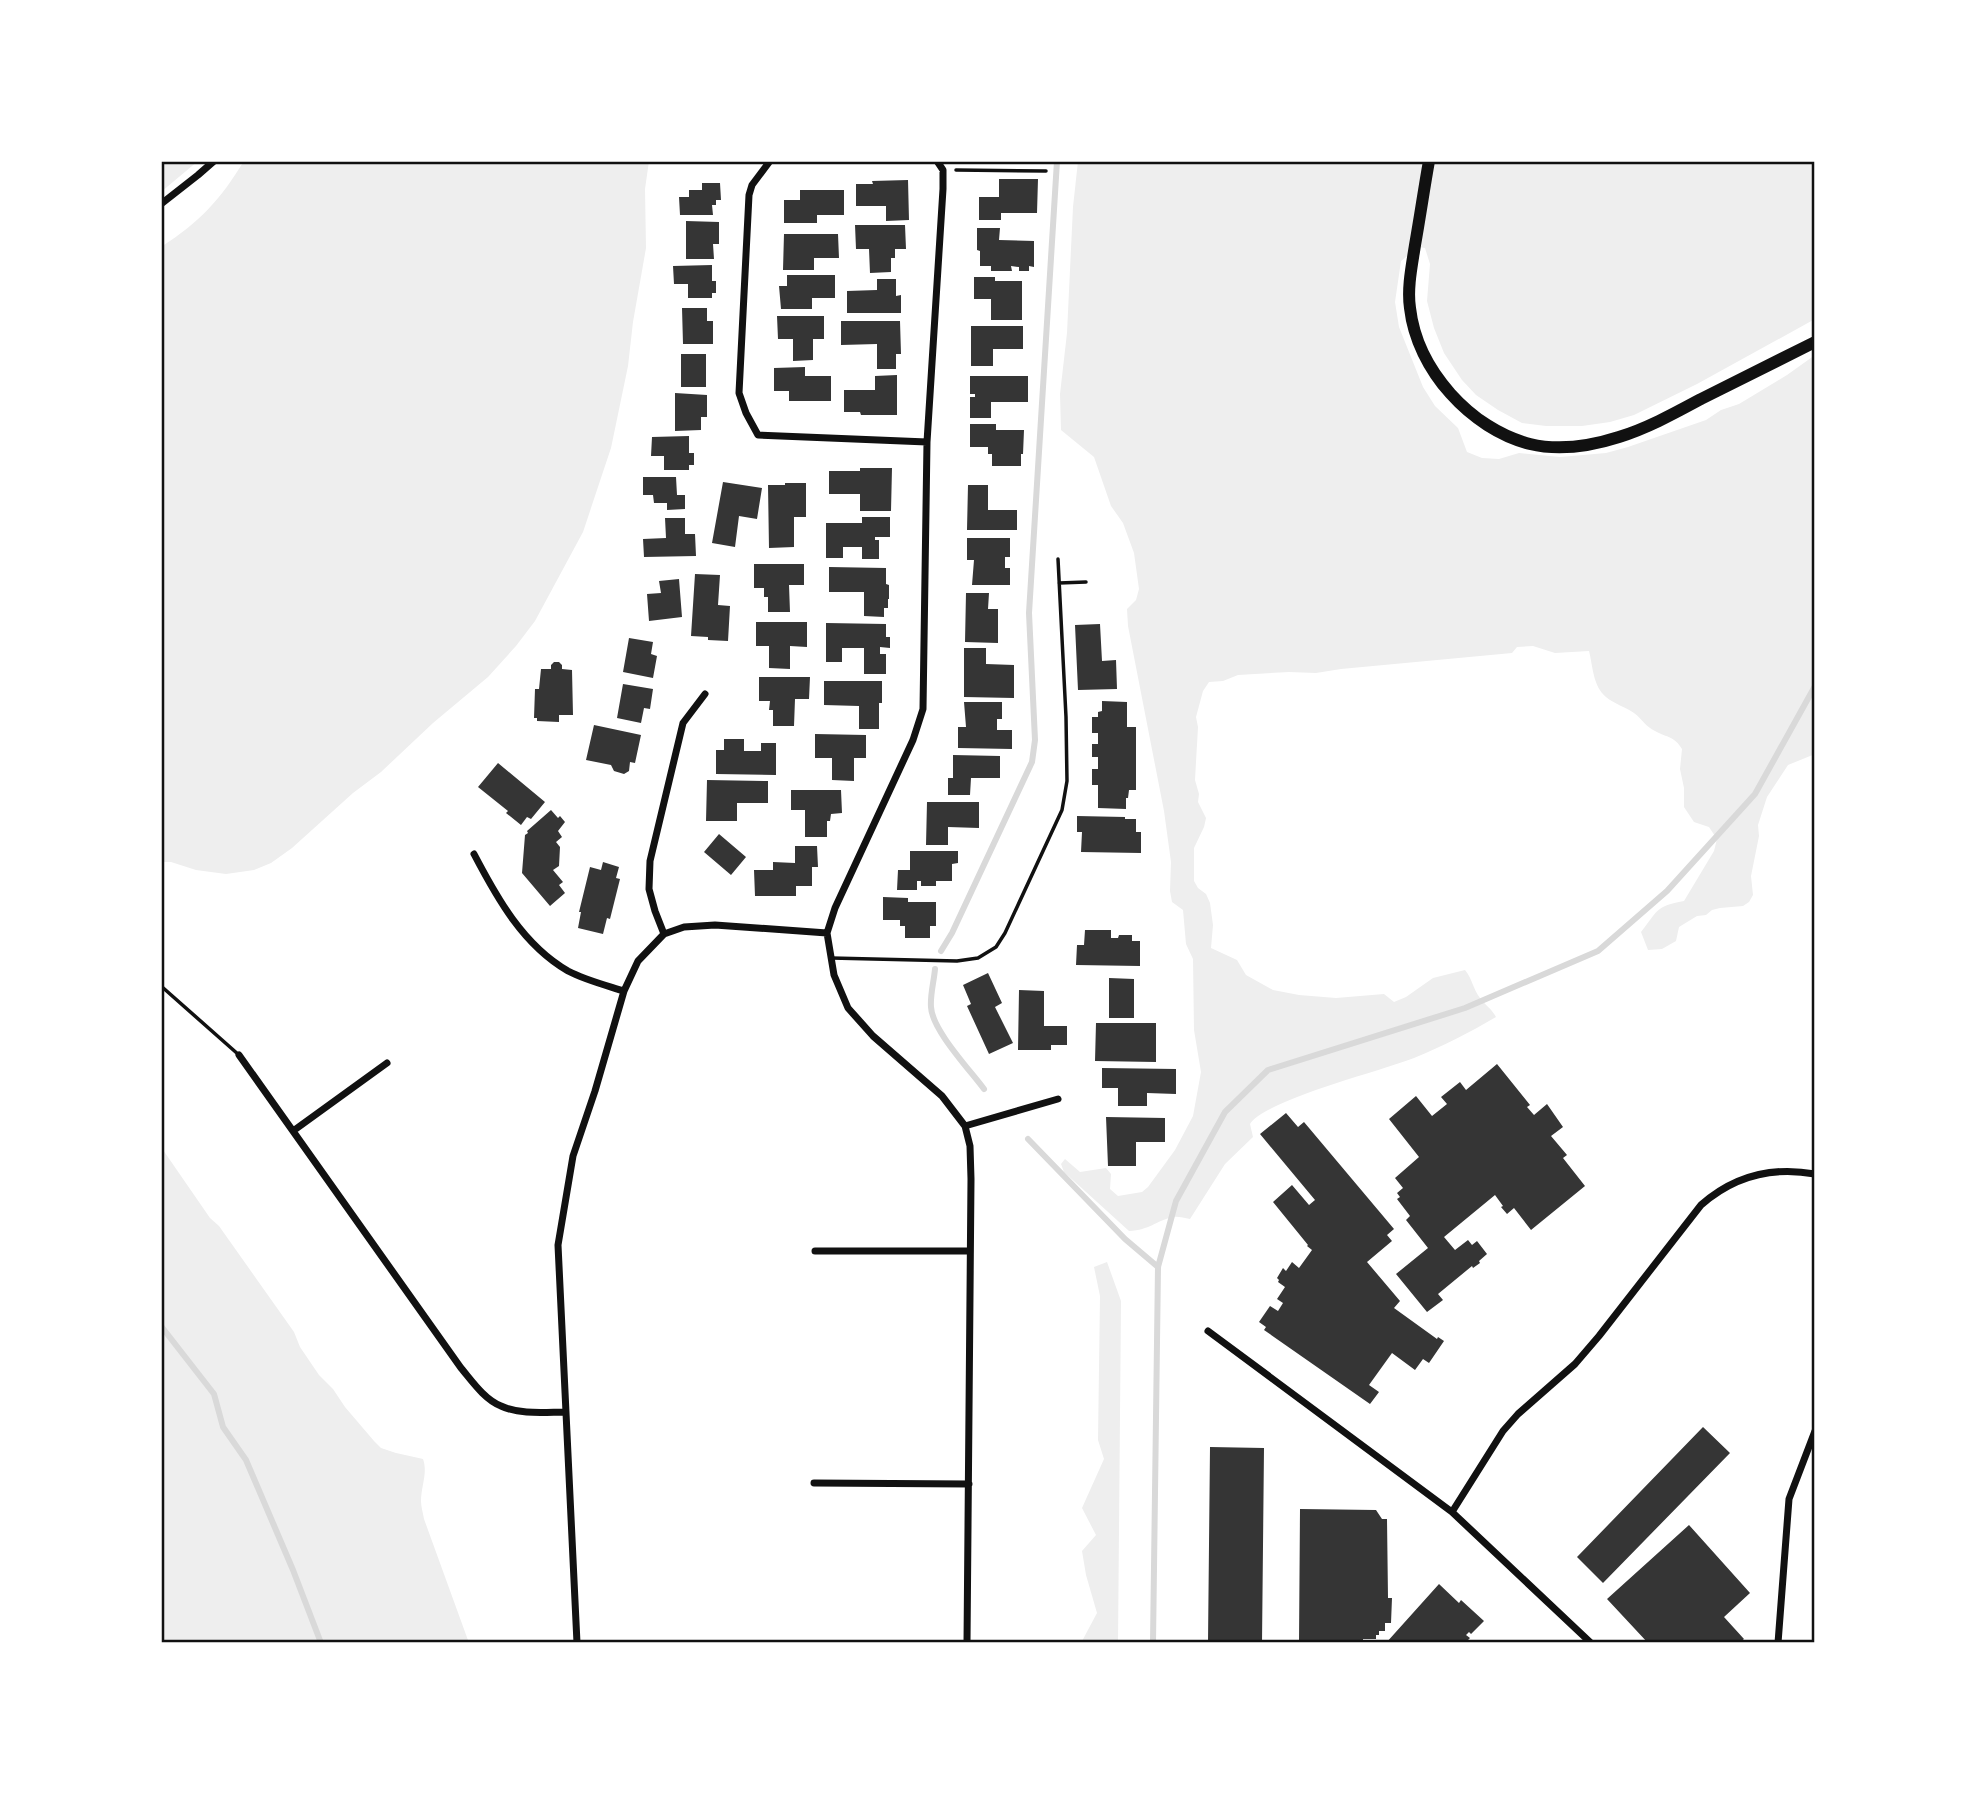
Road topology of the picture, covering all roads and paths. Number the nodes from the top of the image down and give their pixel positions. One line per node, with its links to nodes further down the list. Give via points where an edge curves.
1 (214, 161): 7 (street)
2 (770, 161): 9 (street, via 749,195 739,393 758,435)
3 (937, 161): 5 (street)
4 (1429, 161): 8 (highway, via 1411,270 1410,308 1420,346 1437,377 1460,405 1493,430 1553,447 1619,437)
5 (943, 170): 6 (path); 9 (street)
6 (1046, 171)
7 (161, 204)
8 (1815, 342)
9 (927, 442): 15 (street, via 923,709)
10 (1058, 559): 12 (lane)
11 (1086, 582): 12 (lane)
12 (1059, 583): 17 (lane, via 1067,782 1062,810 1001,940 978,958 957,961)
13 (705, 694): 16 (street, via 683,723 650,861 649,889)
14 (474, 854): 19 (street, via 513,922 541,950 567,970)
15 (827, 933): 16 (street, via 715,925); 17 (street)
16 (664, 934): 19 (street, via 638,961)
17 (831, 958): 23 (street, via 848,1008 942,1096)
18 (161, 986): 20 (lane)
19 (624, 991): 29 (street, via 573,1156 558,1245)
20 (239, 1055): 24 (street)
21 (387, 1063): 24 (street)
22 (1058, 1099): 23 (street)
23 (965, 1126): 27 (street, via 970,1146)
24 (293, 1131): 29 (street, via 477,1388 500,1406)
25 (1815, 1174): 33 (street, via 1756,1174 1716,1191 1575,1364 1503,1431)
26 (815, 1251): 27 (street)
27 (970, 1251): 32 (street)
28 (1208, 1331): 33 (street)
29 (566, 1412): 34 (street)
30 (1815, 1431): 37 (street, via 1789,1499)
31 (814, 1483): 32 (street)
32 (969, 1485): 35 (street)
33 (1452, 1512): 36 (street)
34 (577, 1643)
35 (967, 1643)
36 (1591, 1643)
37 (1778, 1643)

